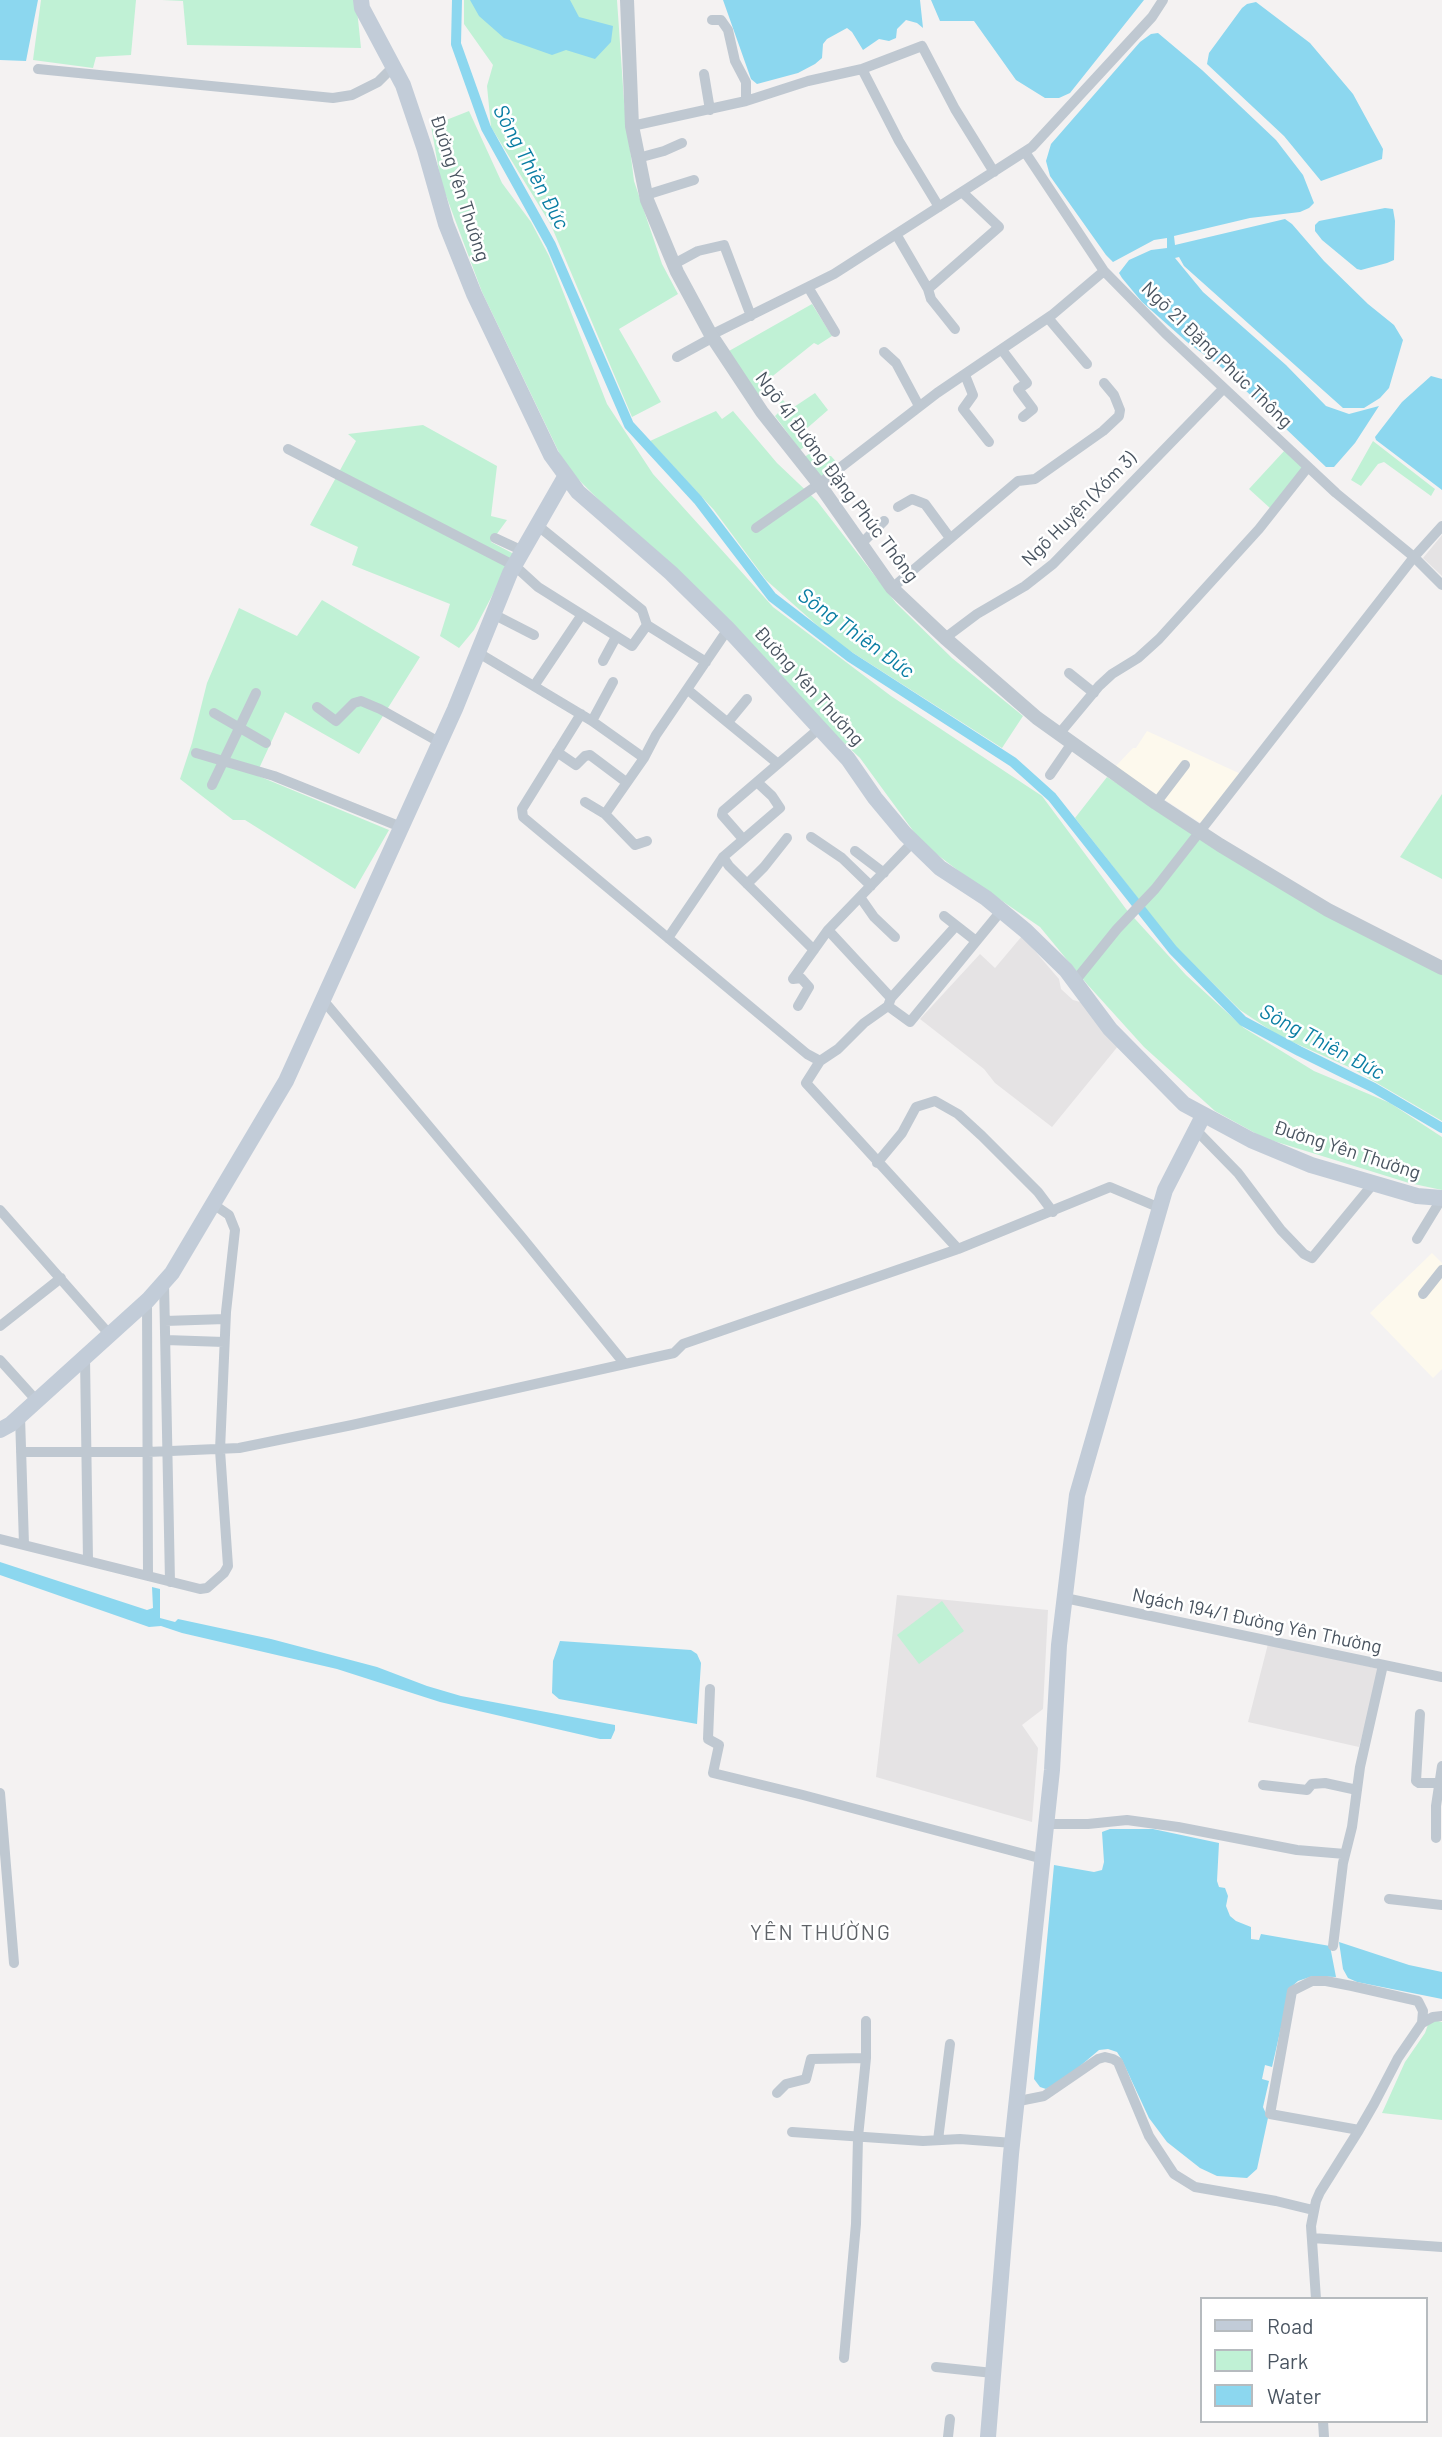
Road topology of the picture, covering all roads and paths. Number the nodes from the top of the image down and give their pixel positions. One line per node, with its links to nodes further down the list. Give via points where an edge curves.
1 (361, 0): 5 (main road, Đường Yên Thường)
2 (627, 0): 11 (street, Ngõ 41 Đường Đặng Phúc Thông)
3 (1163, 0): 13 (street, via 1153,17)
4 (712, 20): 9 (street, via 721,20 728,30 735,61 746,82)
5 (393, 68): 6 (street, via 378,82 333,98); 42 (main road, Đường Yên Thường, via 403,85 446,224 474,294)
6 (38, 69)
7 (863, 69): 9 (street); 15 (street, via 922,46); 19 (street)
8 (704, 75): 10 (street)
9 (746, 101): 10 (street)
10 (710, 110): 11 (street)
11 (632, 127): 14 (street, Ngõ 41 Đường Đặng Phúc Thông)
12 (682, 143): 14 (street)
13 (1025, 152): 15 (street); 22 (street, Ngõ 21 Đặng Phúc Thông)
14 (638, 158): 18 (street, Ngõ 41 Đường Đặng Phúc Thông)
15 (994, 172): 17 (street)
16 (694, 180): 18 (street)
17 (962, 191): 19 (street); 24 (street, via 999,227)
18 (646, 195): 21 (street, Ngõ 41 Đường Đặng Phúc Thông)
19 (939, 206): 20 (street)
20 (896, 234): 23 (street); 24 (street)
21 (674, 264): 25 (street, via 698,251 724,245); 29 (street, Ngõ 41 Đường Đặng Phúc Thông)
22 (1104, 271): 26 (street); 36 (street, Ngõ 21 Đặng Phúc Thông)
23 (808, 287): 25 (street); 28 (street)
24 (928, 289): 27 (street)
25 (751, 316): 29 (street)
26 (1048, 318): 30 (street); 33 (street)
27 (955, 329)
28 (835, 332)
29 (711, 335): 32 (street); 43 (street, Ngõ 41 Đường Đặng Phúc Thông, via 762,412)
30 (1002, 350): 34 (street); 38 (street, via 1027,383 1018,389 1032,409)
31 (884, 352): 37 (street, via 896,363)
32 (677, 357)
33 (1087, 363)
34 (965, 375): 37 (street); 39 (street, via 974,395 963,409)
35 (1104, 383): 50 (street, via 1114,395 1118,416 1035,479 1018,481)
36 (1224, 388): 41 (street, Ngõ 21 Đặng Phúc Thông); 62 (street, Ngõ Huyện (Xóm 3), via 1053,564)
37 (919, 406): 43 (street)
38 (1023, 417)
39 (989, 442)
40 (288, 449): 53 (street)
41 (1308, 467): 52 (street, Ngõ 21 Đặng Phúc Thông); 71 (street, via 1259,529 1159,639)
42 (565, 477): 46 (main road); 59 (main road, Đường Yên Thường)
43 (819, 484): 48 (street); 51 (street, Ngõ 41 Đường Đặng Phúc Thông)
44 (898, 507): 50 (street, via 912,499 925,504)
45 (884, 522): 51 (street)
46 (537, 525): 53 (main road); 58 (street, via 642,610)
47 (1442, 526): 52 (street)
48 (756, 528)
49 (495, 538): 53 (street)
50 (950, 538): 55 (street)
51 (861, 544): 55 (street, Ngõ 41 Đường Đặng Phúc Thông)
52 (1414, 557): 54 (street, Ngõ 21 Đặng Phúc Thông); 98 (street)
53 (519, 559): 56 (main road); 57 (street, via 538,587)
54 (1442, 585)
55 (892, 587): 62 (street, Ngõ 41 Đường Đặng Phúc Thông)
56 (493, 614): 60 (street); 63 (main road)
57 (581, 616): 61 (street); 68 (street)
58 (647, 625): 61 (street, via 632,646); 65 (street)
59 (728, 629): 65 (street); 78 (main road, Đường Yên Thường)
60 (534, 635)
61 (616, 637): 64 (street)
62 (945, 638): 80 (street, Ngõ 41 Đường Đặng Phúc Thông)
63 (477, 652): 68 (street); 81 (main road, via 455,709)
64 (603, 661)
65 (706, 663): 69 (street)
66 (1069, 673): 71 (street)
67 (613, 682): 76 (street)
68 (534, 686): 75 (street)
69 (688, 690): 77 (street); 86 (street)
70 (256, 692): 79 (street)
71 (1094, 693): 80 (street)
72 (747, 699): 77 (street)
73 (317, 707): 81 (street, via 336,721 361,701)
74 (214, 713): 79 (street)
75 (581, 714): 76 (street); 84 (street)
76 (592, 721): 86 (street)
77 (728, 722): 88 (street)
78 (821, 727): 88 (street); 103 (main road, Đường Yên Thường)
79 (239, 729): 82 (street); 87 (street)
80 (1059, 734): 83 (street, Ngõ 41 Đường Đặng Phúc Thông)
81 (433, 740): 97 (main road)
82 (266, 743)
83 (1072, 743): 90 (street); 95 (street, Ngõ 41 Đường Đặng Phúc Thông)
84 (557, 752): 91 (street, via 576,765 590,755); 115 (street, via 523,809 523,817)
85 (196, 753): 87 (street)
86 (644, 758): 91 (street)
87 (224, 761): 93 (street); 97 (street)
88 (777, 763): 92 (street)
89 (1185, 765): 95 (street)
90 (1050, 775)
91 (626, 782): 96 (street)
92 (757, 782): 101 (street, via 722,814); 101 (street, via 780,808)
93 (212, 785)
94 (585, 802): 96 (street)
95 (1156, 803): 98 (street, Ngõ 41 Đường Đặng Phúc Thông)
96 (605, 814): 102 (street, via 635,845)
97 (401, 827): 120 (main road)
98 (1200, 832): 118 (street, Ngõ 41 Đường Đặng Phúc Thông, via 1328,910); 119 (street)
99 (811, 837): 108 (street)
100 (787, 838): 107 (street)
101 (743, 839): 105 (street)
102 (647, 841)
103 (913, 842): 106 (street); 110 (main road, Đường Yên Thường)
104 (855, 852): 106 (street)
105 (723, 858): 107 (street); 115 (street)
106 (884, 873): 108 (street)
107 (747, 884): 117 (street)
108 (871, 886): 109 (street)
109 (860, 897): 113 (street); 114 (street)
110 (1002, 911): 116 (street); 119 (main road, Đường Yên Thường)
111 (944, 916): 112 (street)
112 (955, 927): 116 (street); 121 (street)
113 (828, 930): 117 (street); 121 (street)
114 (895, 937)
115 (668, 938): 123 (street)
116 (976, 941): 121 (street, via 910,1022)
117 (814, 950): 122 (street, via 793,979 801,978 809,987)
118 (1442, 968)
119 (1075, 981): 124 (main road, Đường Yên Thường, via 1111,1028)
120 (323, 1000): 128 (main road, via 286,1081); 147 (street)
121 (890, 1002): 123 (street)
122 (798, 1006)
123 (820, 1061): 125 (street, via 806,1083)
124 (1200, 1123): 126 (main road, Đường Yên Thường); 126 (street, via 1281,1230 1312,1258); 129 (main road)
125 (877, 1163): 131 (street, via 916,1107 935,1101 982,1136); 133 (street)
126 (1373, 1184): 127 (main road, Đường Yên Thường)
127 (1442, 1198): 132 (street)
128 (213, 1204): 136 (main road); 139 (street, via 229,1215 235,1230)
129 (1160, 1208): 131 (street, via 1110,1188); 161 (main road, via 1077,1496)
130 (0, 1210): 135 (street)
131 (1053, 1212): 133 (street)
132 (1417, 1239)
133 (958, 1249): 147 (street, via 683,1344 674,1353)
134 (1442, 1270): 137 (street)
135 (61, 1278): 141 (street); 142 (street)
136 (164, 1283): 138 (main road); 140 (street)
137 (1423, 1294)
138 (147, 1301): 142 (main road); 155 (street)
139 (225, 1319): 140 (street); 144 (street)
140 (165, 1321): 143 (street)
141 (0, 1326)
142 (110, 1335): 145 (main road)
143 (166, 1340): 144 (street); 152 (street)
144 (224, 1342): 151 (street)
145 (85, 1357): 148 (main road); 154 (street)
146 (0, 1360): 148 (street)
147 (624, 1363): 151 (street)
148 (37, 1401): 149 (main road)
149 (20, 1416): 150 (main road); 153 (street)
150 (0, 1430)
151 (220, 1450): 152 (street); 160 (street, via 228,1566 207,1588)
152 (169, 1451): 155 (street); 160 (street)
153 (21, 1452): 154 (street); 157 (street)
154 (86, 1452): 155 (street); 158 (street)
155 (148, 1452): 159 (street)
156 (0, 1539): 157 (street)
157 (24, 1545): 158 (street)
158 (88, 1561): 159 (street)
159 (148, 1576): 160 (street)
160 (170, 1582)
161 (1065, 1598): 162 (street, Ngách 194/1 Đường Yên Thường); 171 (main road)
162 (1383, 1665): 163 (street, Ngách 194/1 Đường Yên Thường); 169 (street)
163 (1442, 1677)
164 (710, 1689): 174 (street, via 708,1739 719,1745 713,1773)
165 (1420, 1714): 167 (street, via 1416,1780)
166 (1442, 1766): 167 (street)
167 (1440, 1783): 172 (street)
168 (1263, 1785): 169 (street, via 1307,1790 1312,1784 1325,1783)
169 (1357, 1790): 173 (street)
170 (0, 1793): 178 (street)
171 (1047, 1824): 173 (street, via 1127,1820); 174 (main road)
172 (1436, 1838)
173 (1345, 1854): 177 (street)
174 (1043, 1859): 185 (main road)
175 (1389, 1899): 176 (street)
176 (1442, 1906)
177 (1333, 1946)
178 (14, 1963)
179 (1442, 2016): 181 (street)
180 (866, 2021): 183 (street)
181 (1422, 2023): 186 (street); 186 (street, via 1418,2001 1325,1981 1312,1981 1292,1991 1269,2114)
182 (950, 2044): 189 (street)
183 (866, 2058): 184 (street, via 811,2059 806,2079 786,2084); 188 (street)
184 (777, 2093)
185 (1018, 2101): 190 (main road); 191 (street, via 1044,2096 1098,2059 1113,2059 1149,2136 1174,2174 1195,2186)
186 (1359, 2130): 191 (street)
187 (792, 2132): 188 (street)
188 (858, 2137): 189 (street); 195 (street, via 856,2224)
189 (938, 2140): 190 (street)
190 (1013, 2143): 197 (main road)
191 (1313, 2210): 192 (street)
192 (1312, 2238): 193 (street); 194 (street)
193 (1442, 2247)
194 (1316, 2297)
195 (844, 2358)
196 (936, 2367): 197 (street)
197 (993, 2374): 200 (main road)
198 (950, 2419): 199 (street)
199 (948, 2437)
200 (988, 2437)

